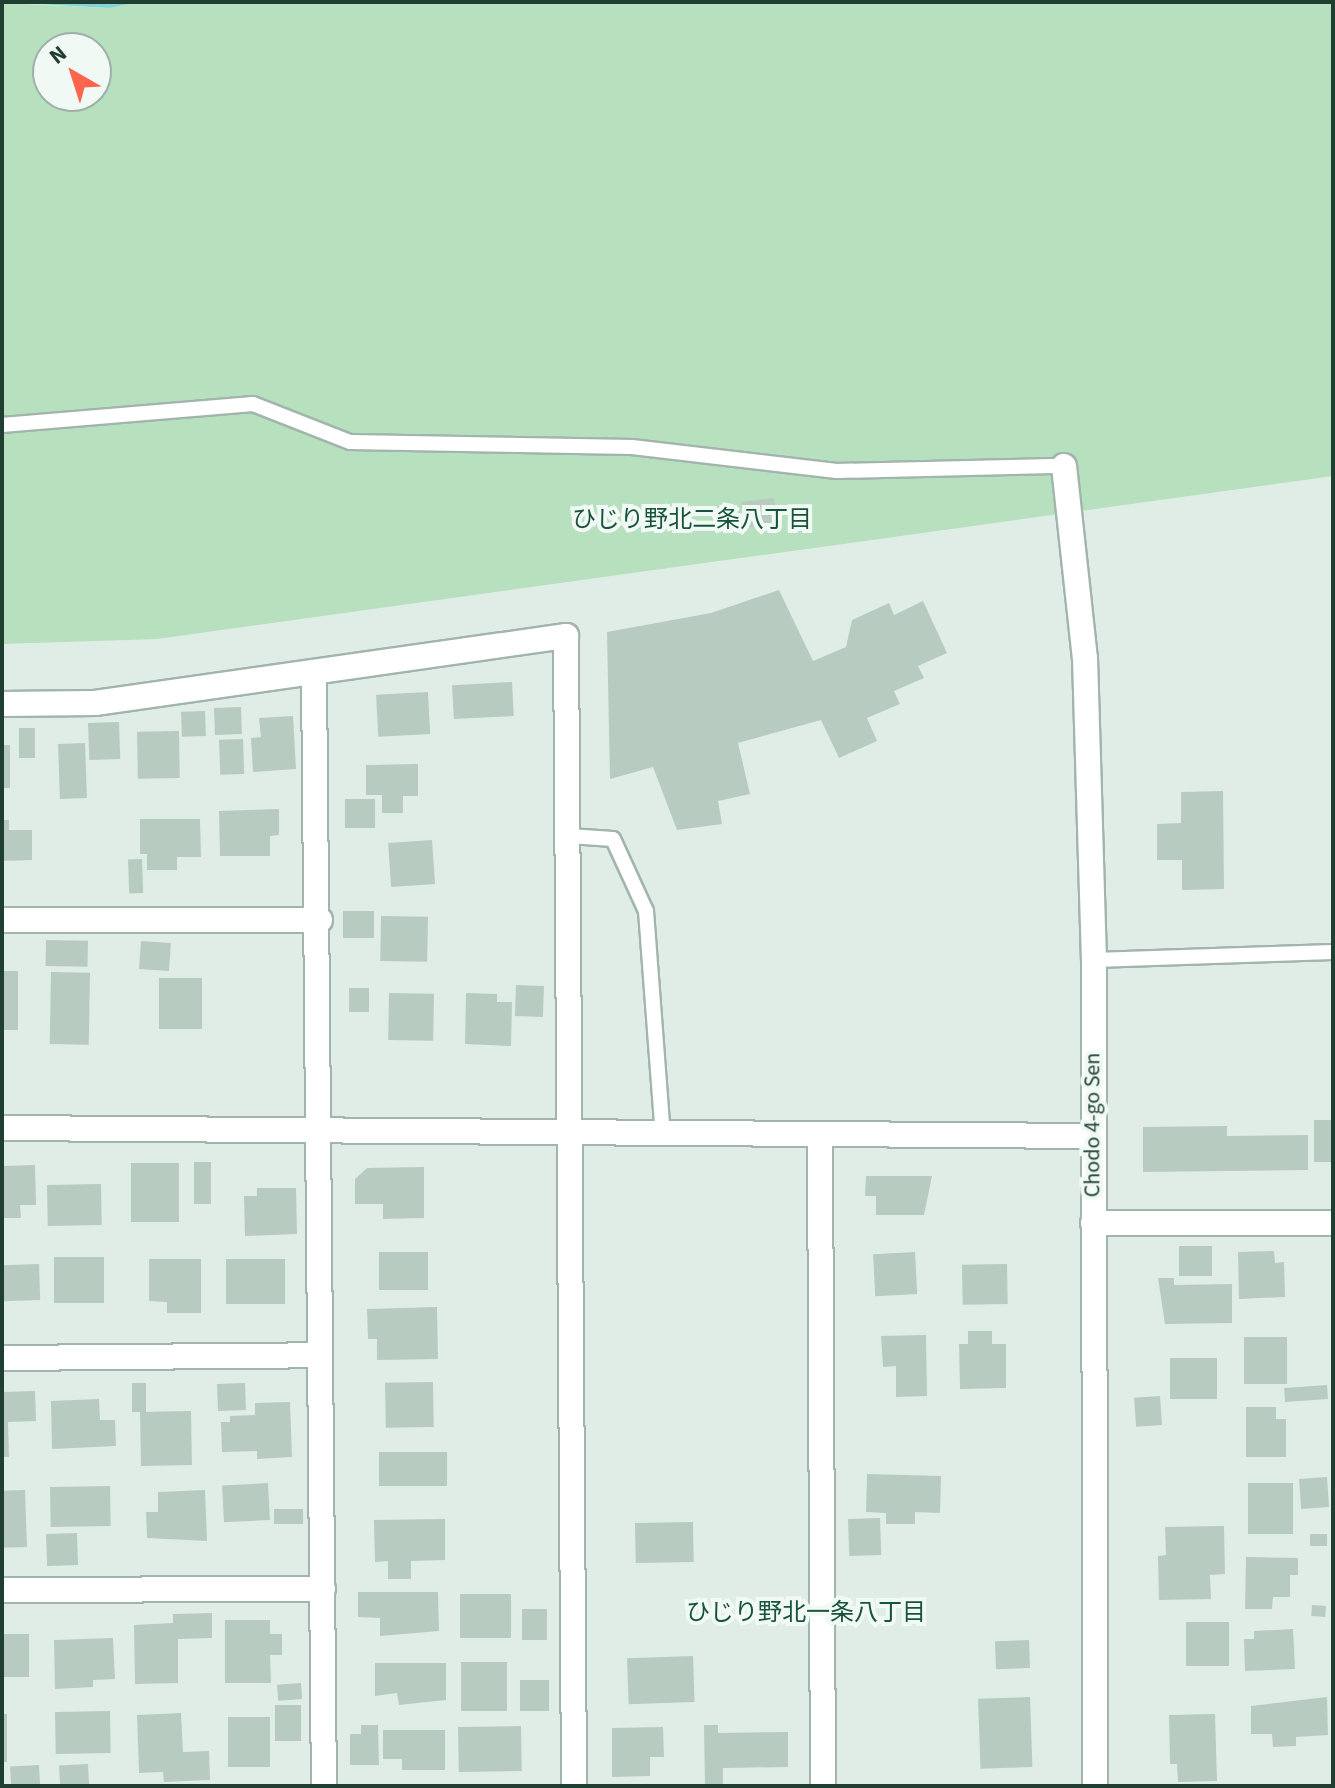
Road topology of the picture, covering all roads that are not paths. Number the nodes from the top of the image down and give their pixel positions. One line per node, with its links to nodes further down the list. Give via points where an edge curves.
1 (2, 425): 2 (lane, via 253,404 350,442 632,447 837,471)
2 (1064, 466): 9 (street, Chodo 4-go Sen, via 1085,658)
3 (314, 673): 4 (street, via 95,703); 5 (street, via 566,636); 7 (street)
4 (2, 704)
5 (569, 836): 12 (street); 13 (lane, via 613,839 646,911)
6 (2, 920): 7 (street)
7 (320, 920): 11 (street)
8 (1333, 952): 9 (lane)
9 (1094, 960): 15 (street, Chodo 4-go Sen)
10 (2, 1128): 11 (street)
11 (321, 1132): 12 (street); 18 (street)
12 (570, 1134): 13 (street); 23 (street)
13 (663, 1135): 14 (street)
14 (820, 1136): 15 (street); 24 (street)
15 (1093, 1136): 16 (street, Chodo 4-go Sen)
16 (1093, 1223): 17 (street); 25 (street, Chodo 4-go Sen)
17 (1333, 1223)
18 (319, 1355): 19 (street); 20 (street)
19 (2, 1358)
20 (323, 1589): 21 (street); 22 (street)
21 (2, 1590)
22 (324, 1786)
23 (574, 1786)
24 (823, 1786)
25 (1095, 1786)

